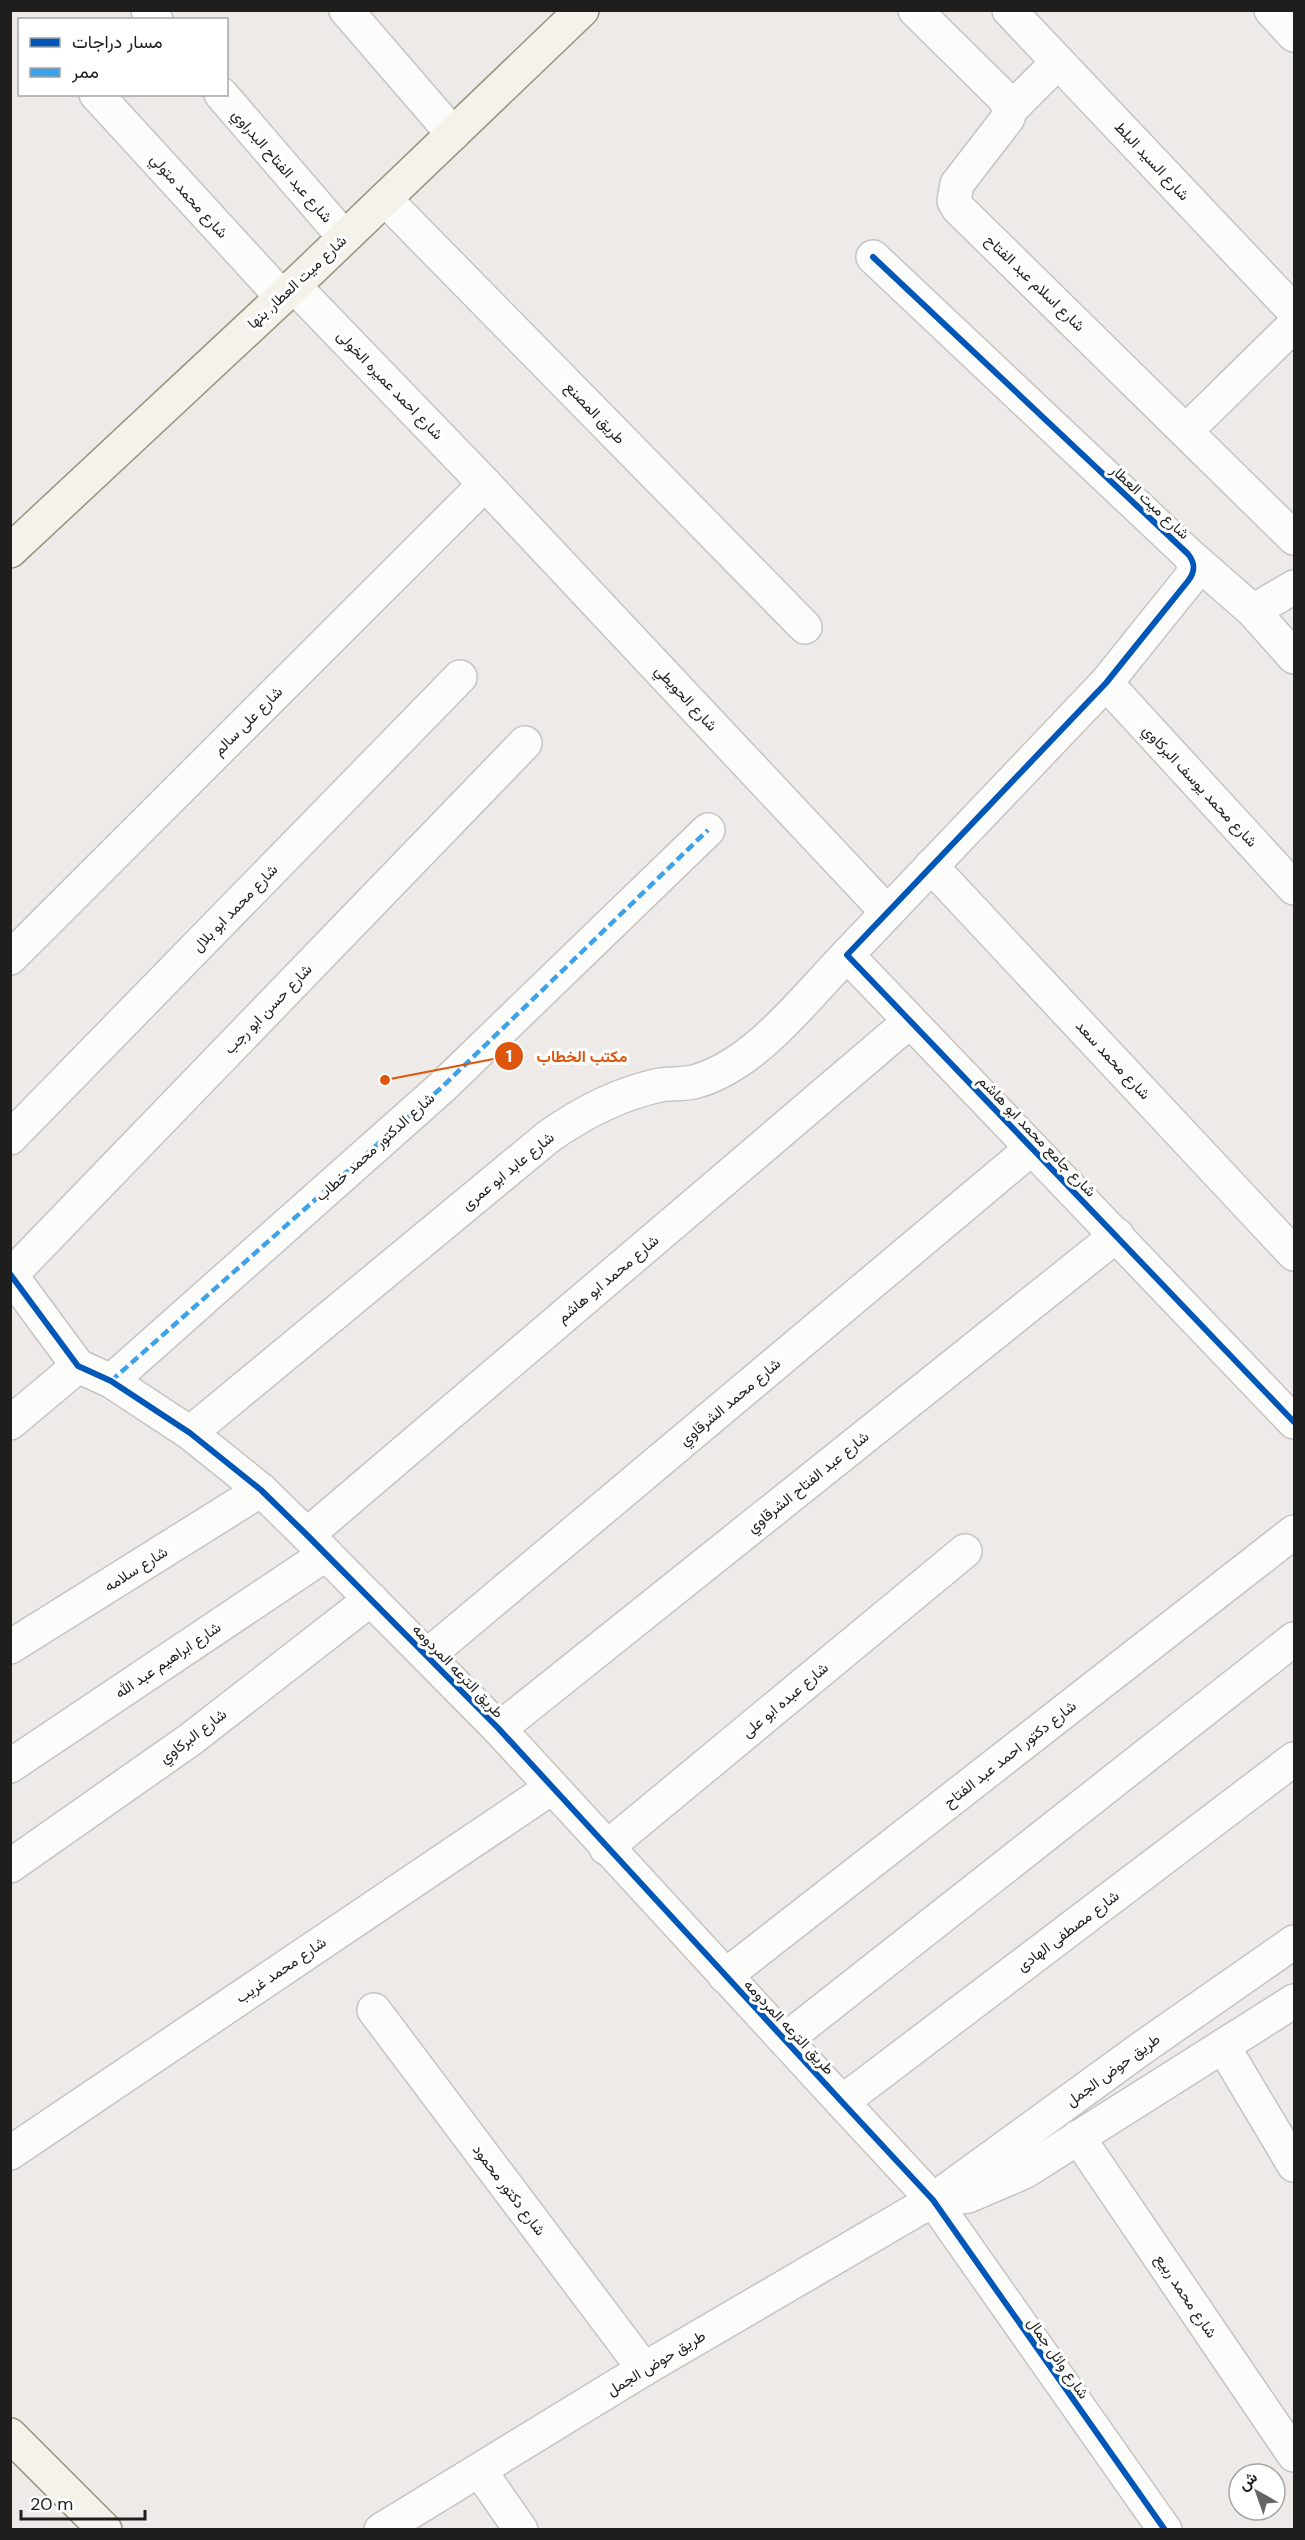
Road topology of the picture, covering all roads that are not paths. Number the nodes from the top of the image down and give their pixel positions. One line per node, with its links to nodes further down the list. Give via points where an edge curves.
1 (346, 10): 11 (street)
2 (582, 10): 11 (main road, شارع ميت العطار, بنها)
3 (915, 10): 10 (street, via 1004,98)
4 (1009, 10): 7 (street, شارع السيد البلط)
5 (1270, 10): 6 (street)
6 (1294, 36)
7 (1058, 62): 10 (street); 16 (street, شارع السيد البلط)
8 (98, 96): 15 (street, شارع محمد متولي)
9 (222, 96): 13 (street, شارع عبد الفتاح البدراوي)
10 (1010, 110): 18 (street, شارع اسلام عبد الفتاح, via 1008,118 957,184 954,201)
11 (453, 134): 12 (main road, شارع ميت العطار, بنها)
12 (385, 199): 13 (main road, شارع ميت العطار, بنها); 25 (street, طريق المصنع)
13 (344, 237): 15 (main road, شارع ميت العطار, بنها)
14 (873, 257): 22 (street, شارع ميت العطار)
15 (288, 292): 19 (street, شارع احمد عميره الخولى); 21 (main road, شارع ميت العطار, بنها)
16 (1294, 311)
17 (1294, 325): 18 (street)
18 (1186, 431): 20 (street, شارع اسلام عبد الفتاح)
19 (485, 484): 33 (street, شارع الحويطي); 35 (street, شارع على سالم)
20 (1294, 538)
21 (10, 551)
22 (1188, 554): 24 (street); 28 (street, شارع ميت العطار, via 1193,560 1192,575)
23 (1294, 587): 24 (street)
24 (1253, 611): 26 (street)
25 (805, 627)
26 (1294, 657)
27 (460, 677): 37 (street, شارع محمد ابو بلال)
28 (1106, 683): 31 (street, شارع ميت العطار); 32 (street, شارع محمد يوسف البركاوي)
29 (525, 743): 41 (street, شارع حسن ابو رجب)
30 (708, 830): 43 (street, شارع الدكتور محمد خطاب, via 441,1088)
31 (931, 866): 33 (street); 40 (street, شارع محمد سعد)
32 (1294, 888)
33 (887, 912): 34 (street)
34 (847, 955): 36 (street, شارع جامع محمد ابو هاشم); 46 (street, شارع عابد ابو عمرى, via 777,1028 739,1059 696,1082 629,1093 572,1120)
35 (10, 958)
36 (909, 1022): 38 (street, شارع جامع محمد ابو هاشم); 49 (street, شارع محمد ابو هاشم)
37 (10, 1138)
38 (1032, 1148): 39 (street, شارع جامع محمد ابو هاشم); 54 (street, شارع محمد الشرقاوي)
39 (1117, 1235): 44 (street, شارع جامع محمد ابو هاشم); 55 (street, شارع عبد الفتاح الشرقاوي)
40 (1294, 1254)
41 (11, 1275): 42 (street, طريق الترعه المردومه)
42 (78, 1366): 43 (street, طريق الترعه المردومه); 45 (street)
43 (111, 1381): 46 (street, طريق الترعه المردومه)
44 (1294, 1422)
45 (10, 1423)
46 (190, 1433): 47 (street, طريق الترعه المردومه)
47 (261, 1490): 49 (street, طريق الترعه المردومه); 53 (street, شارع سلامه)
48 (1294, 1532): 62 (street, شارع دكتور احمد عبد الفتاح)
49 (316, 1544): 51 (street, طريق الترعه المردومه); 57 (street, شارع ابراهيم عبد الله)
50 (965, 1551): 59 (street, شارع عبده ابو على)
51 (371, 1599): 54 (street, طريق الترعه المردومه); 60 (street, شارع البركاوي, via 191,1739)
52 (1294, 1639): 65 (street)
53 (10, 1647)
54 (428, 1656): 55 (street, طريق الترعه المردومه)
55 (499, 1729): 58 (street, طريق الترعه المردومه)
56 (1294, 1760): 67 (street, شارع مصطفى الهادى)
57 (10, 1766)
58 (551, 1788): 59 (street, طريق الترعه المردومه); 69 (street, شارع محمد غريب)
59 (606, 1848): 62 (street, طريق الترعه المردومه)
60 (10, 1866)
61 (1294, 1942): 71 (street, طريق حوض الجمل)
62 (725, 1976): 65 (street, طريق الترعه المردومه)
63 (375, 2010): 72 (street, شارع دكتور محمود)
64 (1291, 2011): 66 (street, طريق حوض الجمل)
65 (785, 2040): 67 (street, طريق الترعه المردومه)
66 (1223, 2046): 68 (street, طريق حوض الجمل); 70 (street)
67 (842, 2102): 71 (street, طريق الترعه المردومه)
68 (1078, 2137): 71 (street, طريق حوض الجمل, via 995,2186 968,2196); 74 (street, شارع محمد ربيع)
69 (10, 2153)
70 (1294, 2165)
71 (933, 2200): 72 (street, طريق حوض الجمل); 79 (street, شارع وائل جمال)
72 (644, 2369): 75 (street, طريق حوض الجمل)
73 (10, 2435): 76 (main road)
74 (1294, 2455)
75 (480, 2471): 77 (street, طريق حوض الجمل); 78 (street)
76 (105, 2529)
77 (381, 2529)
78 (521, 2529)
79 (1165, 2529)

